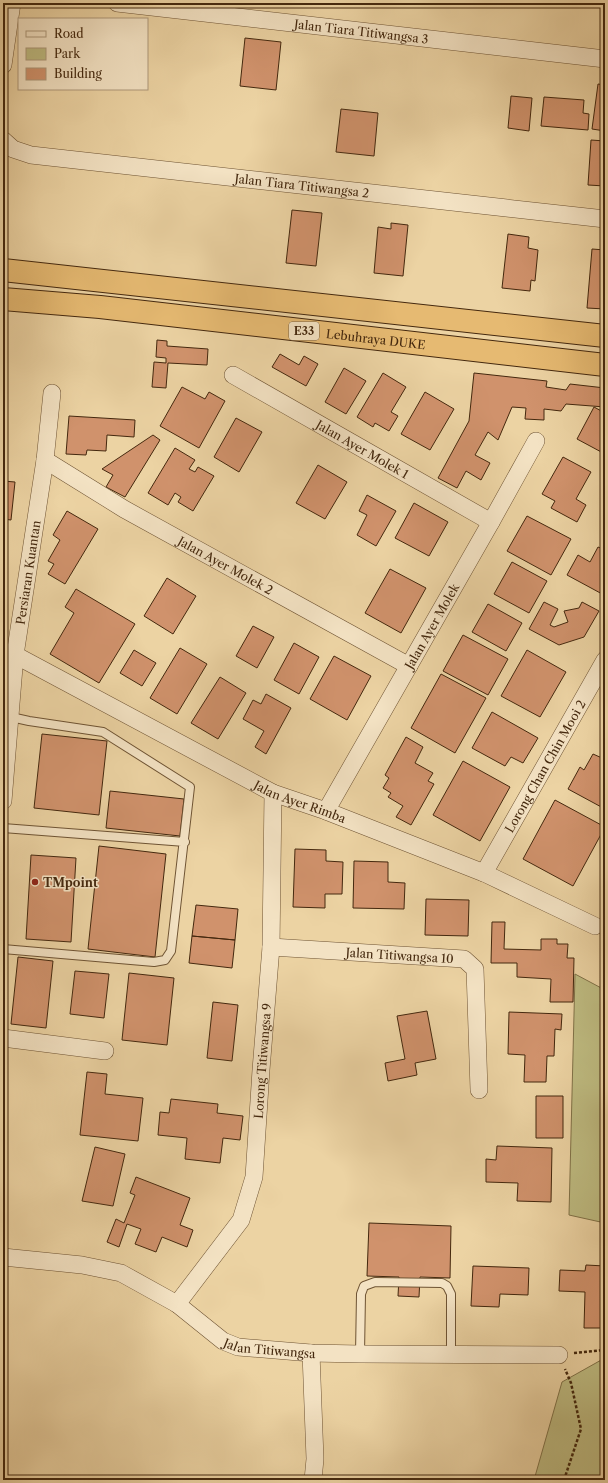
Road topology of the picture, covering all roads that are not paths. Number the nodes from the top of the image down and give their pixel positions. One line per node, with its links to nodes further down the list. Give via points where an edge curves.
1 (12, 3): 4 (street)
2 (117, 3): 3 (street, Jalan Tiara Titiwangsa 3)
3 (605, 59)
4 (3, 65)
5 (3, 140): 6 (street, Jalan Tiara Titiwangsa 2, via 13,149 31,155)
6 (605, 219)
7 (3, 270): 9 (highway, E33)
8 (3, 299): 10 (highway, Lebuhraya DUKE / E33, via 100,307)
9 (605, 336)
10 (605, 365)
11 (233, 375): 15 (street, Jalan Ayer Molek 1)
12 (52, 393): 14 (street, Persiaran Kuantan)
13 (536, 441): 15 (street, Jalan Ayer Molek)
14 (45, 460): 16 (street, Persiaran Kuantan); 18 (street, Jalan Ayer Molek 2, via 124,509)
15 (491, 522): 18 (street, Jalan Ayer Molek)
16 (9, 654): 19 (street, Persiaran Kuantan); 20 (street, Jalan Ayer Rimba)
17 (605, 660): 25 (street, Lorong Chan Chin Mooi 2)
18 (409, 666): 22 (street, Jalan Ayer Molek)
19 (11, 717): 21 (street, Persiaran Kuantan); 24 (lane, via 103,732 190,787)
20 (273, 793): 22 (street, Jalan Ayer Rimba); 27 (street, Lorong Titiwangsa 9)
21 (3, 801)
22 (326, 811): 25 (street, Jalan Ayer Rimba)
23 (3, 828): 24 (lane)
24 (184, 842): 28 (lane, via 171,951 165,960 154,962)
25 (484, 873): 26 (street, Jalan Ayer Rimba)
26 (598, 928)
27 (271, 947): 31 (street, Jalan Titiwangsa 10, via 464,958 476,969); 33 (street, Lorong Titiwangsa 9, via 254,1177 241,1220)
28 (3, 948)
29 (3, 1038): 30 (street)
30 (105, 1051)
31 (479, 1090)
32 (3, 1257): 33 (street, Jalan Titiwangsa, via 82,1265 121,1273)
33 (177, 1304): 34 (street, Jalan Titiwangsa, via 223,1342 238,1348)
34 (311, 1353): 35 (street, Jalan Titiwangsa); 38 (street, via 315,1459)
35 (360, 1354): 36 (street, Jalan Titiwangsa); 36 (lane, via 361,1294 364,1286 375,1282 442,1283 447,1286 451,1294)
36 (451, 1354): 37 (street, Jalan Titiwangsa)
37 (559, 1354)
38 (313, 1480)

